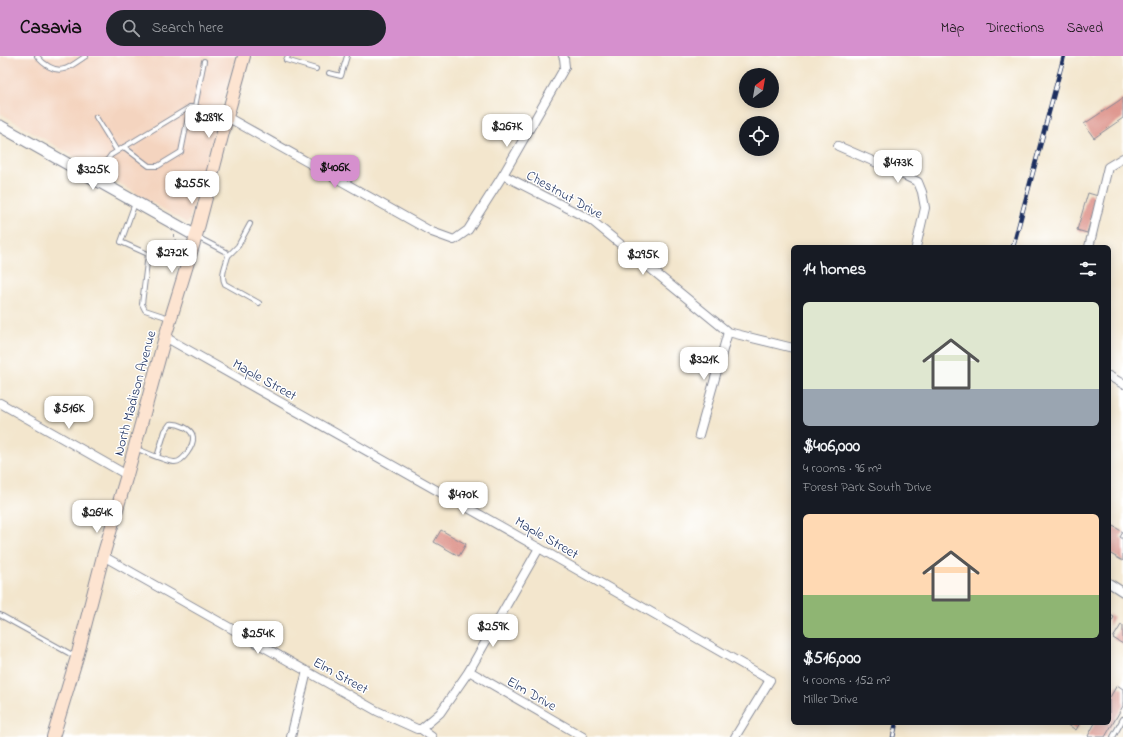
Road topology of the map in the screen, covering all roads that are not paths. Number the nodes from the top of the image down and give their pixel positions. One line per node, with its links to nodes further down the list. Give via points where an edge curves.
1 (37, 56): 2 (lane, via 51,68 64,70)
2 (86, 56)
3 (244, 56): 12 (main road, North Madison Avenue)
4 (288, 56): 8 (lane, via 286,60)
5 (347, 56): 9 (lane, via 341,76)
6 (564, 57): 18 (street, via 565,67)
7 (204, 61): 10 (lane)
8 (316, 69)
9 (329, 73)
10 (193, 107): 12 (lane); 15 (lane); 15 (lane, via 181,152 158,166 149,166)
11 (96, 117): 16 (lane)
12 (227, 117): 18 (street, via 432,232 454,240 468,230); 22 (main road, North Madison Avenue)
13 (0, 127): 19 (street)
14 (838, 146): 23 (street, via 918,182 925,208)
15 (124, 147): 16 (lane)
16 (117, 151): 19 (lane, via 111,155)
17 (1123, 158): 24 (street, via 1108,167)
18 (503, 175): 28 (street, Chestnut Drive, via 591,220)
19 (94, 179): 20 (street)
20 (136, 202): 22 (street); 27 (lane, via 121,242 148,254 142,304 145,310)
21 (250, 224): 25 (lane, via 238,246)
22 (196, 236): 25 (lane, via 226,252); 27 (main road, North Madison Avenue)
23 (916, 245)
24 (1089, 245)
25 (228, 256): 26 (lane, via 222,280)
26 (259, 303)
27 (170, 318): 29 (main road, North Madison Avenue)
28 (728, 332): 30 (street, Chestnut Drive); 34 (street)
29 (165, 337): 35 (main road, North Madison Avenue); 38 (street, Maple Street)
30 (791, 348)
31 (1111, 377): 32 (street)
32 (1123, 384)
33 (0, 403): 37 (street)
34 (699, 435)
35 (135, 448): 36 (lane); 37 (main road, North Madison Avenue)
36 (157, 457): 36 (lane, via 174,462 184,458 193,437 190,432 174,423 170,424 165,431)
37 (127, 475): 39 (main road, North Madison Avenue)
38 (539, 548): 45 (street); 48 (street, Maple Street, via 770,680)
39 (103, 556): 43 (main road, North Madison Avenue); 44 (street, Elm Street)
40 (1111, 584): 41 (street)
41 (1123, 592)
42 (0, 615): 43 (lane)
43 (77, 657): 49 (main road, North Madison Avenue)
44 (307, 671): 47 (street, Elm Street, via 377,710); 50 (street)
45 (469, 671): 47 (street, via 440,713); 52 (street, Elm Drive)
46 (1123, 719): 53 (lane)
47 (421, 729): 51 (street, Elm Street)
48 (738, 736)
49 (53, 737)
50 (291, 737)
51 (432, 737)
52 (582, 737)
53 (1113, 737)

